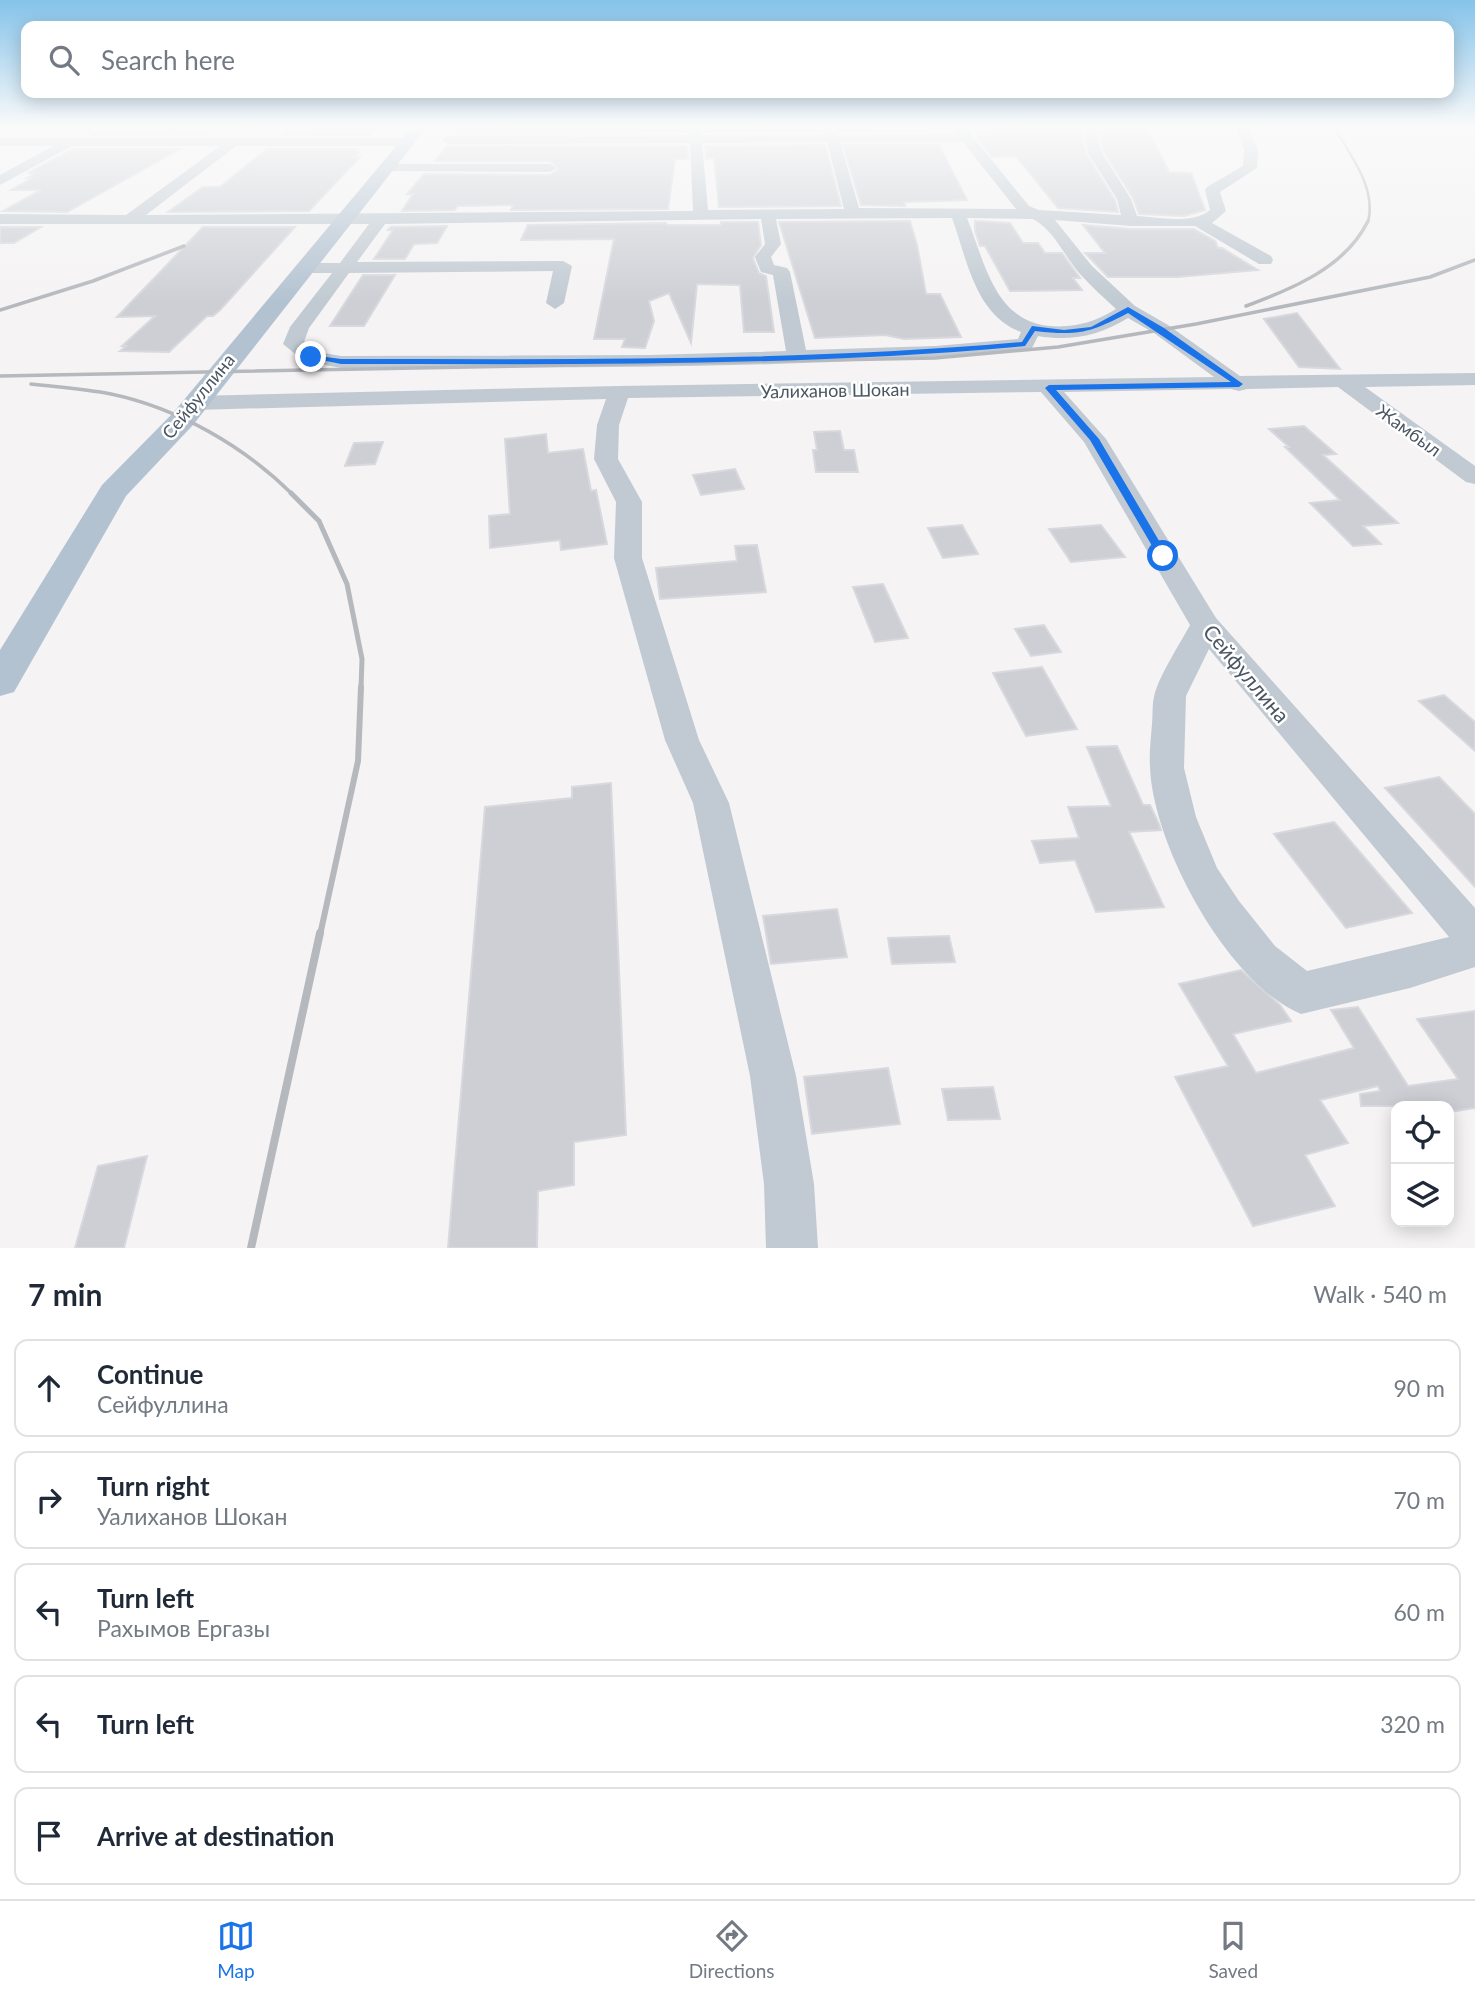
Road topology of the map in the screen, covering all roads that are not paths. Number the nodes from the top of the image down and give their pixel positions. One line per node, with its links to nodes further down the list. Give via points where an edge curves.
1 (176, 185): 16 (street)
2 (371, 185): 14 (main road, Сейфуллина)
3 (699, 185): 9 (street)
4 (844, 185): 8 (street)
5 (1005, 185): 12 (street, via 1024,209)
6 (1116, 185): 17 (street)
7 (1220, 185): 18 (street, via 1212,190 1218,211)
8 (853, 213): 10 (street); 11 (street)
9 (701, 214): 10 (street); 15 (street)
10 (768, 214): 25 (street, via 774,244 763,257 767,268 781,272)
11 (958, 214): 12 (street); 24 (street, via 998,309 1006,318)
12 (1037, 215): 17 (street); 23 (street)
13 (0, 219): 16 (street)
14 (342, 219): 15 (street); 16 (street); 20 (main road, Сейфуллина)
15 (381, 219): 21 (street)
16 (129, 220)
17 (1131, 221): 18 (street)
18 (1198, 222): 19 (street)
19 (1265, 260)
20 (303, 268): 21 (street); 31 (main road, Сейфуллина)
21 (344, 268): 22 (street, via 563,266); 25 (street, via 299,327 293,344 311,357 341,362)
22 (555, 303)
23 (1128, 310): 24 (street, via 1092,329); 28 (street)
24 (1032, 328): 25 (street, via 1025,344 1008,347)
25 (797, 356)
26 (1475, 379): 27 (street, Уалиханов Шокан)
27 (1344, 382): 28 (street, Уалиханов Шокан); 32 (street, Жамбыл)
28 (1239, 384): 29 (street, Уалиханов Шокан)
29 (1049, 388): 30 (street, Уалиханов Шокан); 33 (street, Сейфуллина, via 1094,439)
30 (619, 393): 31 (street, Уалиханов Шокан); 37 (street, via 608,425 606,459 629,502 628,558 682,740 711,803 773,1076 789,1184)
31 (194, 403): 34 (main road, Сейфуллина, via 113,492)
32 (1475, 477)
33 (1205, 625): 35 (street, Сейфуллина); 36 (street, via 1170,696 1167,768 1178,817 1201,877 1260,960 1301,993)
34 (0, 682)
35 (1475, 937)
36 (1475, 948)
37 (792, 1248)

